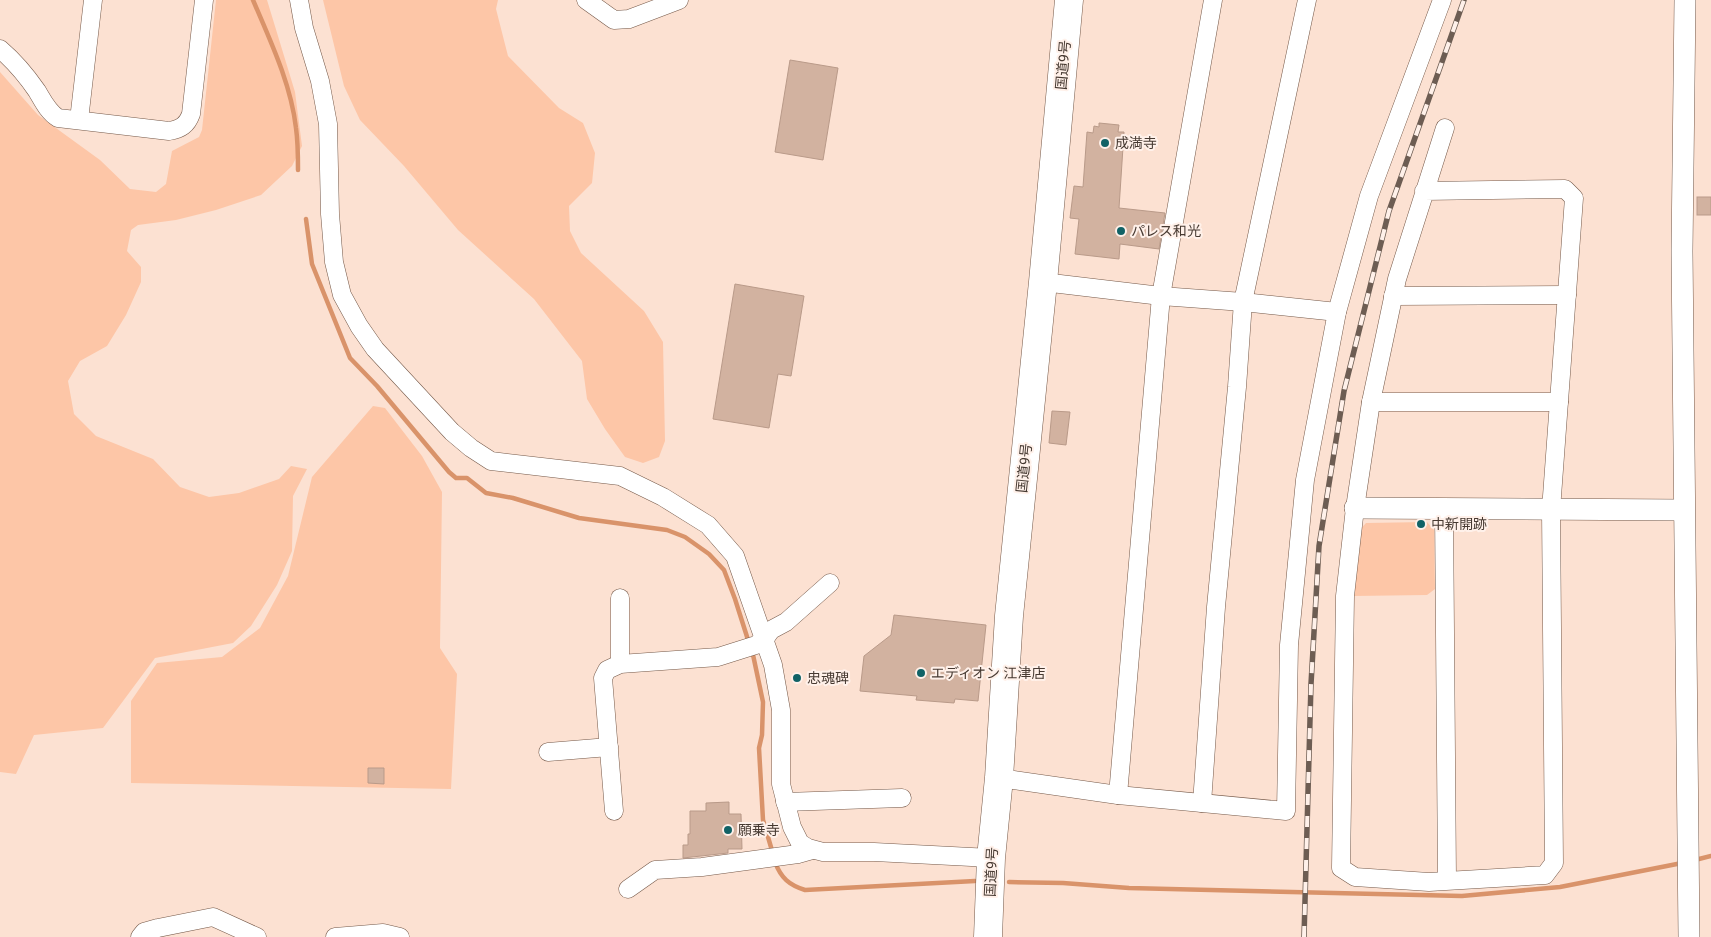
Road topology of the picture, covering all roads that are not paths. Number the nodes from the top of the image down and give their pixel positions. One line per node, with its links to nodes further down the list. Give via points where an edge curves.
1 (94, 0): 12 (street)
2 (204, 0): 12 (street, via 191,114 184,126 169,131)
3 (299, 0): 29 (street, via 328,124 334,262 342,295 375,349 452,432 492,461 620,476 664,497 708,525 736,556)
4 (586, 0): 5 (street, via 614,20 629,19)
5 (679, 0)
6 (1068, 0): 15 (highway, 国道9号)
7 (1213, 0): 17 (street)
8 (1306, 0): 19 (street)
9 (1442, 0): 20 (street, via 1369,196)
10 (1684, 0): 26 (street)
11 (0, 49): 12 (street, via 30,82 51,114)
12 (79, 120)
13 (1445, 128): 14 (street)
14 (1424, 192): 16 (street, via 1565,189 1574,198); 18 (street)
15 (1044, 282): 17 (street); 33 (highway, 国道9号, via 1009,616)
16 (1567, 294): 18 (street); 22 (street)
17 (1161, 296): 19 (street); 34 (street)
18 (1393, 296): 21 (street)
19 (1243, 302): 20 (street); 37 (street)
20 (1337, 312): 37 (street, via 1305,480 1289,645 1286,811)
21 (1371, 402): 22 (street); 23 (street)
22 (1559, 402): 25 (street)
23 (1355, 508): 24 (street); 41 (street, via 1345,596 1341,868 1355,877 1429,882)
24 (1444, 509): 25 (street); 41 (street)
25 (1551, 510): 26 (street); 41 (street, via 1554,863 1545,875)
26 (1684, 510): 48 (street)
27 (830, 583): 29 (street)
28 (620, 598): 30 (street)
29 (756, 645): 30 (street, via 718,657); 36 (street, via 773,665 781,710 780,784)
30 (620, 664): 31 (street, via 607,670 603,678)
31 (609, 747): 32 (street); 38 (street)
32 (548, 752)
33 (999, 778): 34 (street); 40 (highway, 国道9号)
34 (1118, 795): 37 (street)
35 (902, 798): 36 (street)
36 (785, 802): 39 (street, via 798,840)
37 (1202, 803)
38 (614, 811)
39 (812, 850): 40 (street); 42 (street, via 702,867 654,870)
40 (991, 858): 47 (highway, 国道9号)
41 (1447, 880)
42 (628, 889)
43 (140, 937): 44 (street, via 151,930 213,917)
44 (257, 937)
45 (335, 937): 46 (street, via 383,933)
46 (400, 937)
47 (988, 937)
48 (1689, 937)

